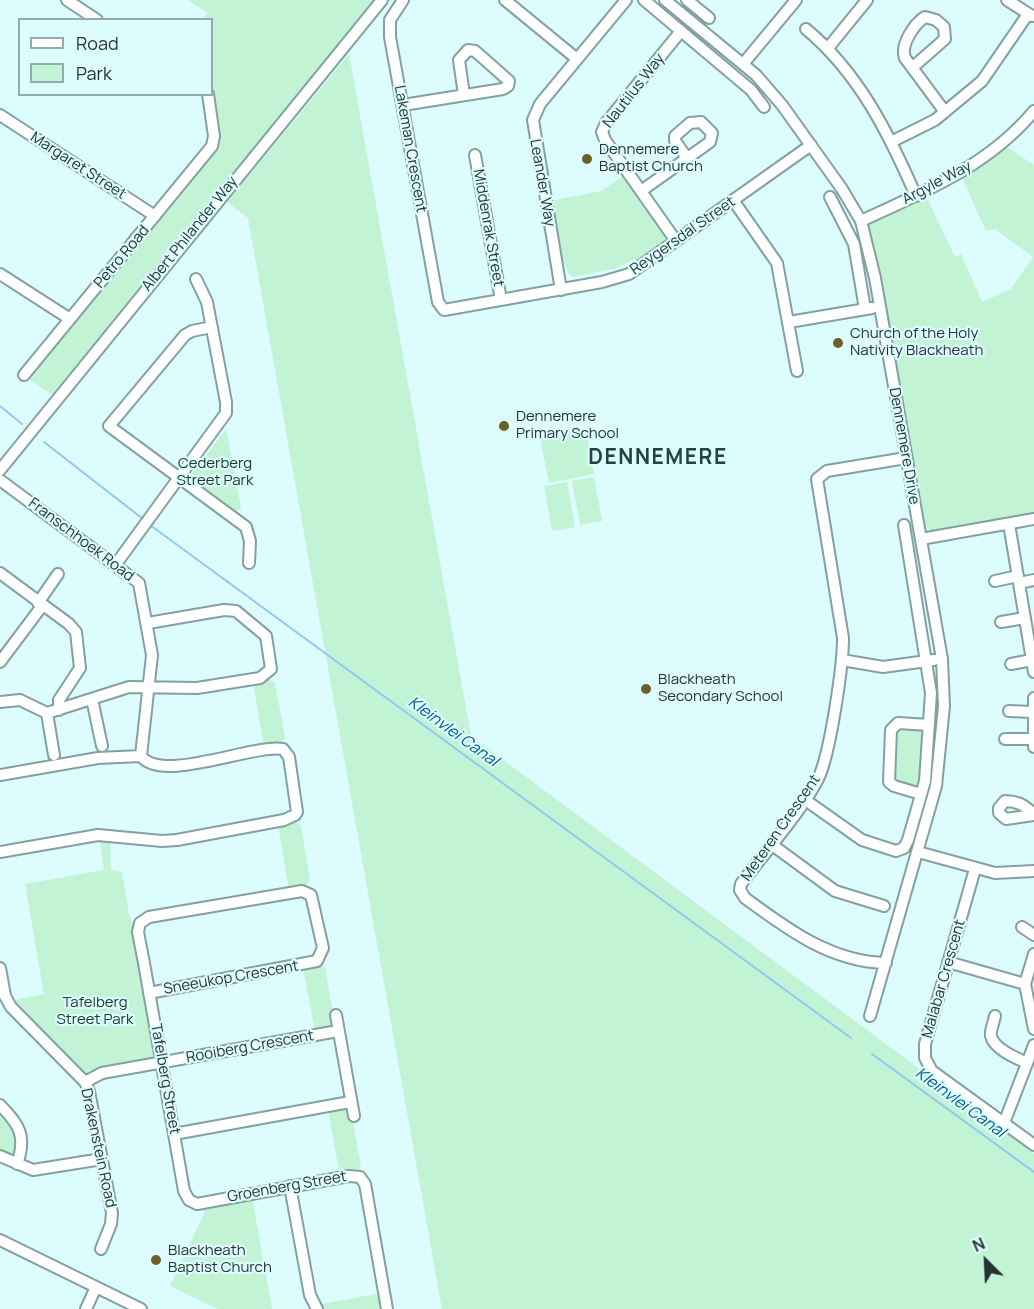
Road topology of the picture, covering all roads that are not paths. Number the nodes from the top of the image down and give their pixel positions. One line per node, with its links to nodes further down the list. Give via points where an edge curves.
1 (68, 0): 13 (street)
2 (382, 0): 54 (street, Albert Philander Way)
3 (403, 0): 23 (street, Lakeman Crescent, via 391,15 390,24)
4 (505, 0): 18 (street)
5 (626, 0): 18 (street, Leander Way)
6 (644, 0): 16 (street)
7 (665, 0): 19 (street, Dennemere Drive)
8 (687, 0): 14 (street)
9 (796, 0): 19 (street)
10 (867, 0): 17 (street)
11 (1011, 1): 12 (street)
12 (1031, 16): 26 (street, via 988,74)
13 (94, 18)
14 (709, 18)
15 (806, 29): 17 (street)
16 (681, 31): 24 (street, via 752,90); 32 (street, Nautilus Way, via 602,129 605,140)
17 (828, 48): 28 (street)
18 (577, 59): 41 (street, Leander Way, via 537,109 532,125)
19 (743, 64): 29 (street, Dennemere Drive, via 772,92)
20 (913, 68): 20 (street, via 903,55 904,45 923,18 932,18 944,27 945,39); 26 (street)
21 (464, 95): 21 (street, via 505,88 509,81 475,51 468,50 459,60); 23 (street)
22 (207, 96): 36 (street, Petro Road, via 212,146)
23 (403, 105): 43 (street, Lakeman Crescent)
24 (764, 107)
25 (1034, 111): 33 (street, Argyle Way, via 971,167)
26 (945, 112): 28 (street)
27 (0, 115): 36 (street, Margaret Street)
28 (893, 141): 33 (street)
29 (811, 145): 35 (street, Reygersdal Street); 37 (street, Dennemere Drive)
30 (475, 156): 42 (street, Middenrak Street)
31 (687, 158): 32 (street)
32 (641, 191): 38 (street, Nautilus Way)
33 (916, 196): 37 (street, Argyle Way)
34 (830, 197): 45 (street, via 854,244)
35 (733, 200): 38 (street, Reygersdal Street); 47 (street, via 777,263)
36 (155, 216): 46 (street, Petro Road)
37 (861, 221): 44 (street, Dennemere Drive)
38 (676, 241): 41 (street, Reygersdal Street, via 620,278)
39 (0, 274): 46 (street)
40 (196, 279): 48 (street)
41 (561, 290): 42 (street, Reygersdal Street)
42 (501, 300): 43 (street, Reygersdal Street, via 447,310)
43 (438, 302)
44 (880, 307): 45 (street); 53 (street, Dennemere Drive)
45 (865, 309): 47 (street)
46 (70, 319): 50 (street, Petro Road)
47 (789, 322): 49 (street)
48 (213, 327): 51 (street, via 185,335); 55 (street, via 227,411)
49 (797, 371)
50 (24, 375)
51 (109, 426): 52 (street); 55 (street)
52 (101, 435)
53 (906, 458): 60 (street, Dennemere Drive); 74 (street, Meteren Crescent, via 826,471 817,479 842,630)
54 (0, 470)
55 (180, 477): 61 (street, via 246,527); 62 (street)
56 (0, 480): 62 (street, Franschhoek Road)
57 (1034, 519): 58 (street)
58 (1009, 524): 60 (street); 65 (street)
59 (904, 525): 75 (street, Dennemere Drive)
60 (921, 539): 73 (street, Dennemere Drive)
61 (249, 563)
62 (116, 564): 71 (street, Franschhoek Road, via 139,583)
63 (0, 573): 68 (street)
64 (58, 574): 68 (street)
65 (1018, 580): 66 (street); 67 (street); 69 (street)
66 (1034, 580)
67 (995, 581)
68 (40, 604): 76 (street); 83 (street, via 74,630 79,650 80,668 59,700)
69 (1025, 618): 70 (street); 72 (street)
70 (1001, 622)
71 (148, 623): 79 (street, Franschhoek Road); 79 (street, via 232,610 264,632 272,662 270,672 260,678 187,689)
72 (1033, 658): 77 (street); 78 (street)
73 (942, 659): 75 (street); 98 (street, Dennemere Drive, via 944,706 939,766)
74 (842, 660): 75 (street, via 883,667); 95 (street, Meteren Crescent, via 822,768)
75 (928, 661): 87 (street, Dennemere Drive)
76 (0, 663)
77 (1011, 664)
78 (1034, 672)
79 (150, 687): 81 (street, via 129,687); 92 (street, Franschhoek Road)
80 (1034, 698): 85 (street)
81 (92, 699): 83 (street); 90 (street)
82 (0, 702): 86 (street, via 20,700)
83 (59, 710): 86 (street)
84 (1010, 711): 85 (street)
85 (1033, 712): 89 (street)
86 (47, 713): 91 (street)
87 (929, 725): 94 (street, Dennemere Drive); 94 (street, via 898,723 891,733 888,780 894,786)
88 (1005, 739): 89 (street)
89 (1033, 743)
90 (102, 746)
91 (54, 755)
92 (141, 756): 93 (street, via 98,758); 97 (street, via 150,763 176,765 283,749 289,757 297,812 284,820 177,840 98,835)
93 (0, 775)
94 (921, 794): 95 (street, Dennemere Drive, via 908,840 899,851 852,835)
95 (804, 799): 96 (street, Meteren Crescent)
96 (771, 844): 101 (street, via 836,891); 107 (street, Meteren Crescent, via 741,884 743,897 811,944)
97 (0, 852)
98 (918, 852): 99 (street); 107 (street, Dennemere Drive)
99 (975, 869): 100 (street, via 1012,874); 106 (street, Malabar Crescent)
100 (1034, 871)
101 (884, 906)
102 (140, 922): 110 (street, Tafelberg Street, via 138,932); 110 (street, Sneeukop Crescent, via 148,917 302,891 313,898 322,944 321,958 311,963)
103 (1022, 927): 104 (street)
104 (1034, 935)
105 (1034, 954): 109 (street)
106 (948, 962): 109 (street); 123 (street, Malabar Crescent, via 925,1044 925,1058 932,1071)
107 (886, 963): 112 (street, Dennemere Drive)
108 (0, 968): 119 (street, Drakenstein Road, via 11,1007)
109 (1025, 984): 114 (street)
110 (149, 993): 117 (street, Tafelberg Street)
111 (336, 1015): 115 (street)
112 (870, 1016)
113 (995, 1016): 118 (street, via 993,1041)
114 (1034, 1029)
115 (338, 1031): 117 (street, Rooiberg Crescent); 120 (street)
116 (1034, 1045): 118 (street)
117 (162, 1063): 119 (street, Rooiberg Crescent, via 102,1073); 124 (street, Tafelberg Street)
118 (1027, 1063): 123 (street)
119 (84, 1082): 127 (street, Drakenstein Road)
120 (350, 1102): 122 (street); 124 (street)
121 (0, 1105): 128 (street, via 19,1127 21,1146)
122 (354, 1116)
123 (1004, 1123): 125 (street, Malabar Crescent)
124 (174, 1134): 130 (street, Tafelberg Street)
125 (1034, 1145)
126 (0, 1156): 128 (street)
127 (102, 1160): 128 (street, via 39,1170); 132 (street, Drakenstein Road, via 112,1219)
128 (17, 1164)
129 (290, 1186): 130 (street, Groenberg Street, via 197,1203); 136 (street, via 310,1295); 137 (street, Groenberg Street, via 355,1175 363,1180)
130 (189, 1200)
131 (0, 1240): 133 (street)
132 (101, 1249)
133 (96, 1287): 134 (street); 135 (street)
134 (86, 1309)
135 (141, 1309)
136 (317, 1309)
137 (387, 1309)

